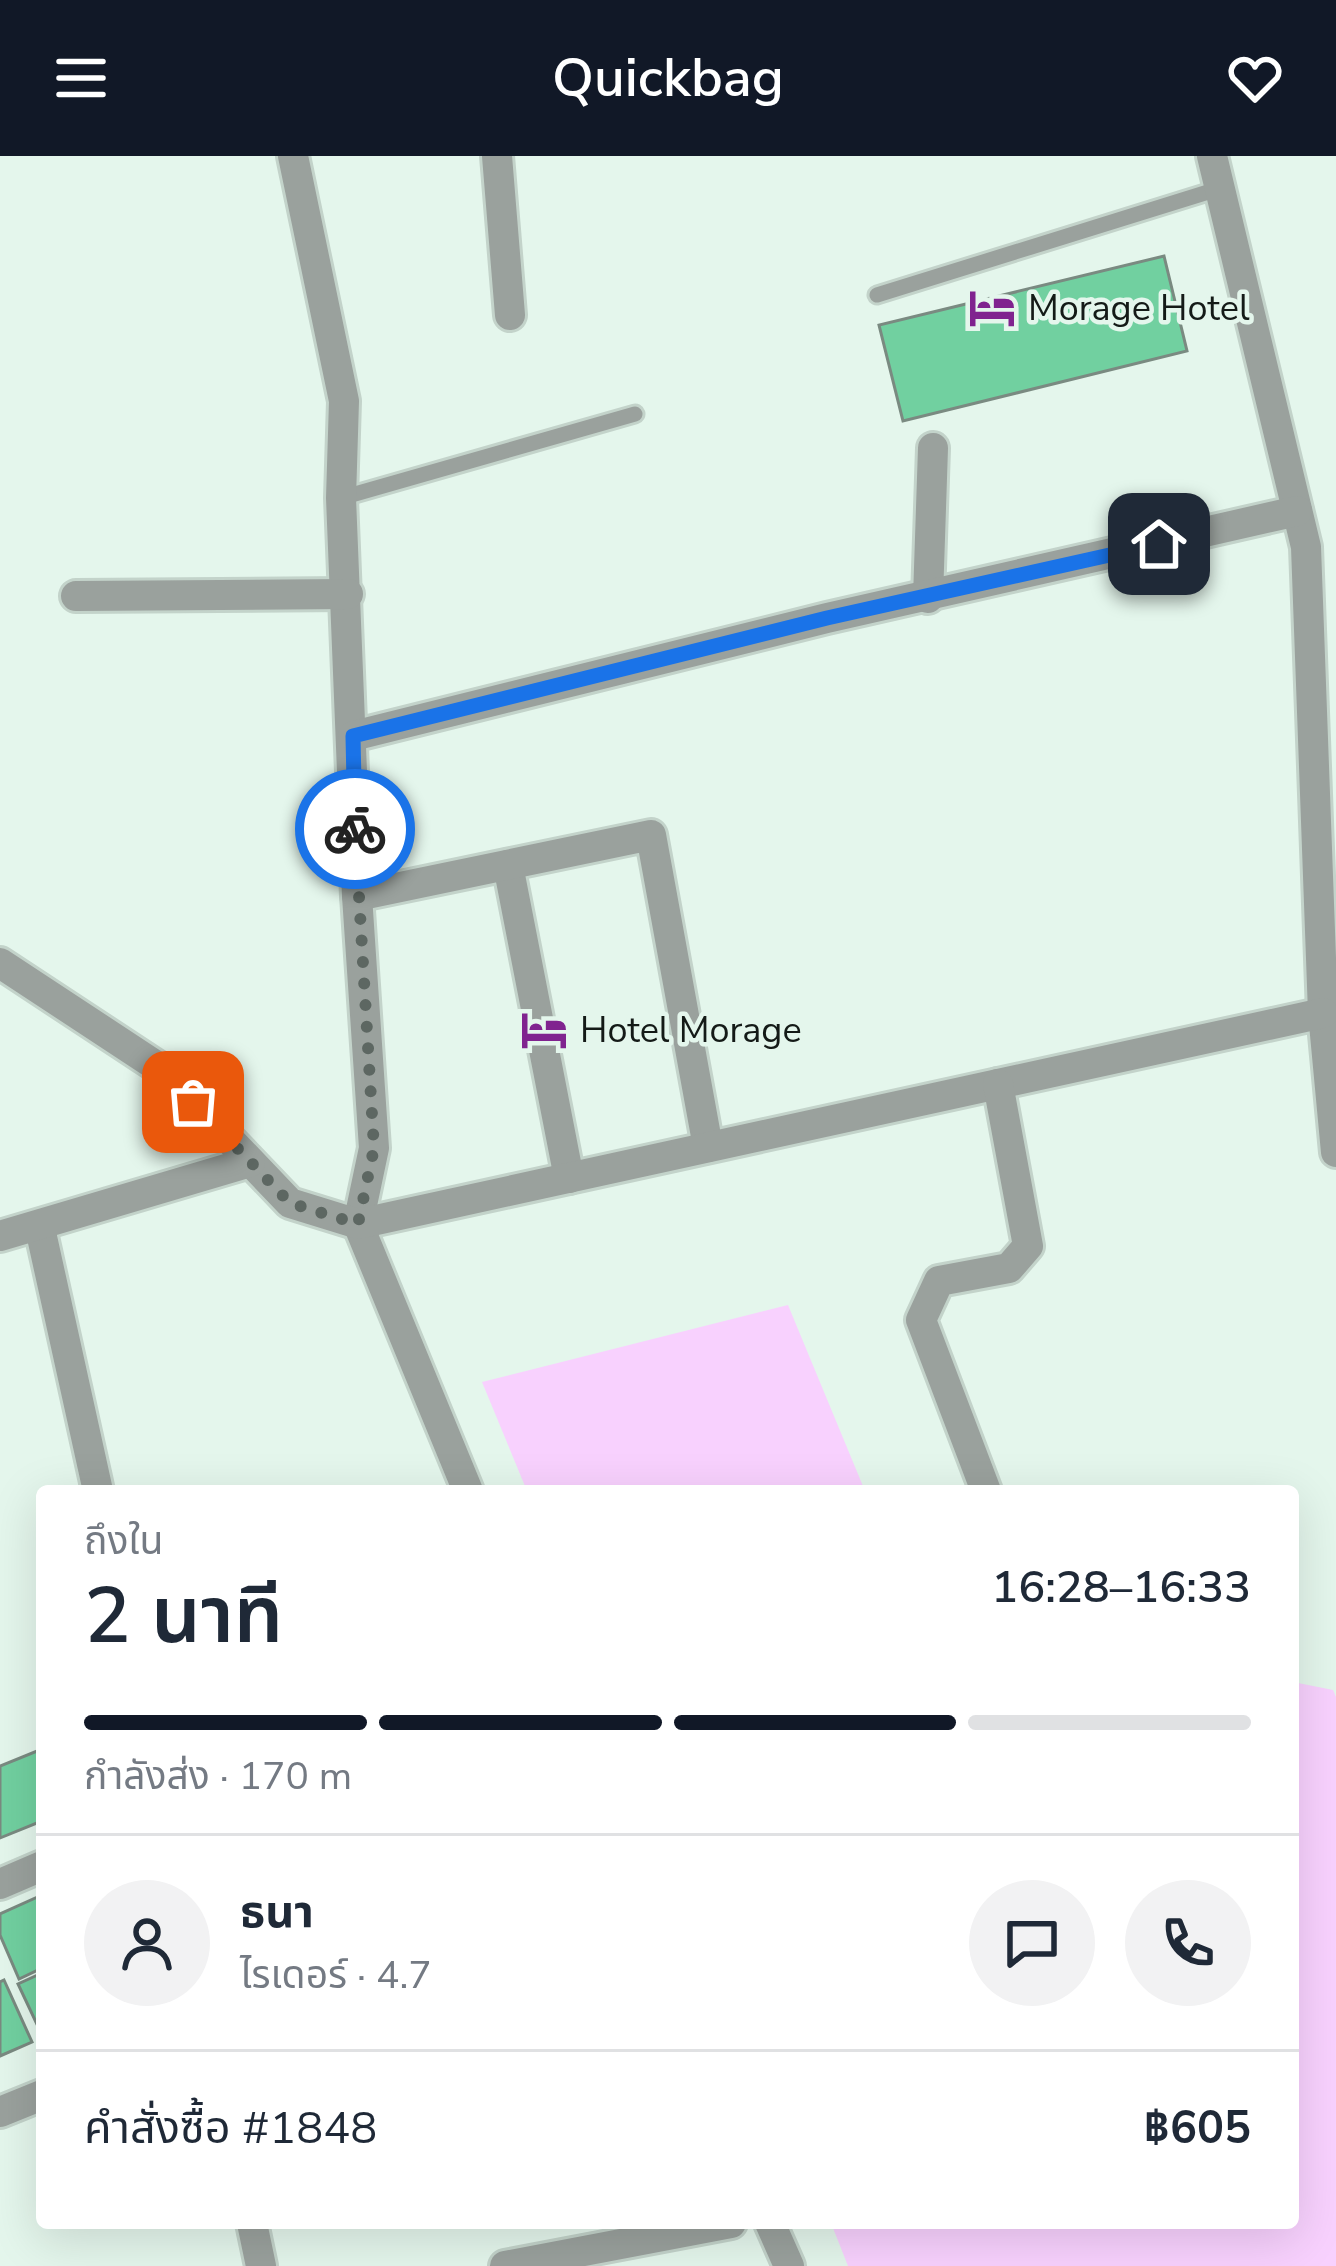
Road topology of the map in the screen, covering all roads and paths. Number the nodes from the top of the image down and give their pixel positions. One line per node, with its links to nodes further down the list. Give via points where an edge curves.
1 (293, 156): 9 (street, via 344,401)
2 (497, 156): 6 (street)
3 (1212, 156): 4 (street)
4 (1221, 188): 5 (lane); 10 (street)
5 (877, 295)
6 (510, 315)
7 (635, 415): 9 (lane)
8 (933, 448): 13 (street)
9 (341, 499): 11 (street)
10 (1297, 511): 13 (street); 14 (street)
11 (348, 594): 12 (street); 15 (street)
12 (76, 596)
13 (928, 598): 15 (street)
14 (1323, 663): 19 (street)
15 (353, 736): 17 (street)
16 (508, 865): 17 (street); 22 (street, via 651,835); 25 (street)
17 (356, 896): 26 (street, via 374,1148)
18 (0, 963): 24 (street, via 164,1071)
19 (1323, 1013): 20 (street); 21 (street)
20 (998, 1084): 22 (street); 31 (street, via 1028,1246 1009,1268 939,1281 921,1320)
21 (1334, 1115): 23 (street)
22 (708, 1148): 25 (street)
23 (1336, 1152)
24 (250, 1162): 26 (street, via 290,1203); 27 (street)
25 (569, 1178): 26 (street)
26 (358, 1224): 30 (street)
27 (40, 1228): 28 (street); 29 (street)
28 (0, 1236)
29 (97, 1485)
30 (466, 1485)
31 (984, 1485)
32 (36, 1869): 33 (street)
33 (0, 1884)
34 (36, 2098): 35 (street)
35 (0, 2112)
36 (254, 2229): 39 (street)
37 (699, 2229): 40 (street)
38 (773, 2229): 41 (street)
39 (262, 2266)
40 (505, 2266)
41 (789, 2266)

